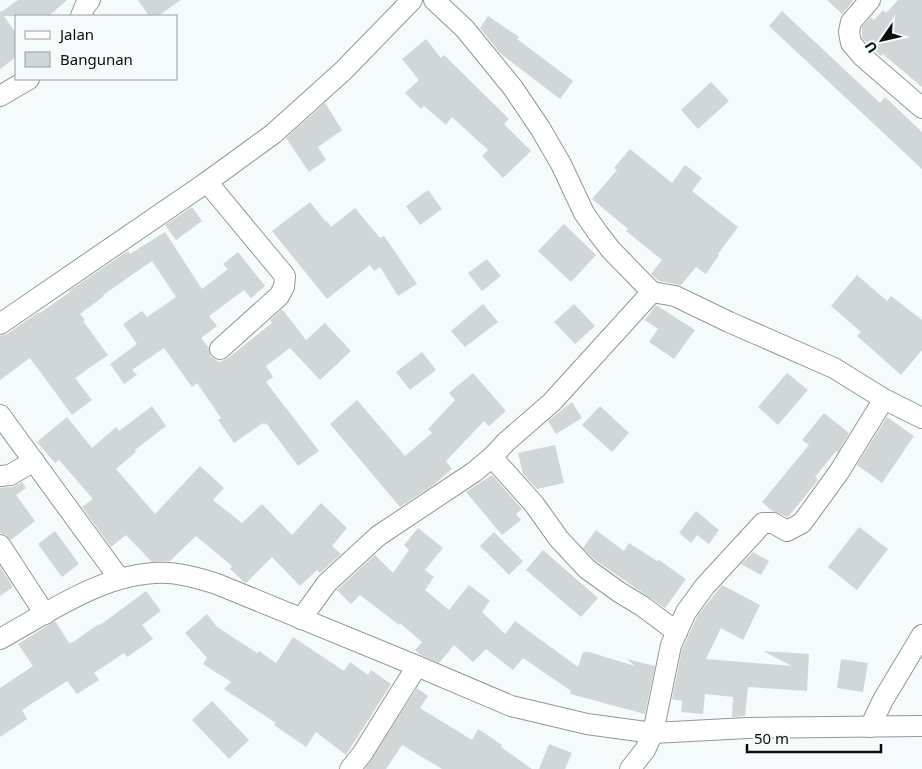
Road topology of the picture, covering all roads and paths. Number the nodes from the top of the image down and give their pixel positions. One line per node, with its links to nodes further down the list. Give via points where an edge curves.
1 (90, 0): 5 (street)
2 (412, 0): 9 (street, via 314,98 273,134)
3 (434, 0): 10 (street, via 465,29 513,88 561,164 584,213 598,234)
4 (870, 0): 8 (street, via 851,22 851,43)
5 (81, 15)
6 (27, 80): 7 (street)
7 (0, 96)
8 (922, 108)
9 (207, 182): 11 (street); 12 (street, via 284,276 284,287 279,296)
10 (652, 292): 13 (street, via 675,296 800,352 834,368); 16 (street, via 552,402)
11 (0, 324)
12 (220, 349)
13 (884, 399): 15 (street); 23 (street, via 839,472 802,523 787,531 768,522 763,523 705,586 686,612)
14 (0, 415): 17 (street)
15 (922, 418)
16 (492, 457): 22 (street, via 365,547 327,583); 23 (street, via 587,569)
17 (34, 461): 18 (street, via 10,475); 20 (street)
18 (0, 476)
19 (0, 546): 21 (street)
20 (119, 578): 21 (street); 22 (street, via 147,573 192,577)
21 (45, 614): 25 (street)
22 (301, 619): 26 (street)
23 (677, 632): 29 (street, via 671,645)
24 (922, 635): 28 (street)
25 (0, 639)
26 (418, 666): 29 (street, via 511,706 587,724); 30 (street)
27 (922, 726): 28 (street)
28 (870, 727): 29 (street)
29 (654, 733): 31 (street)
30 (350, 769)
31 (630, 769)

